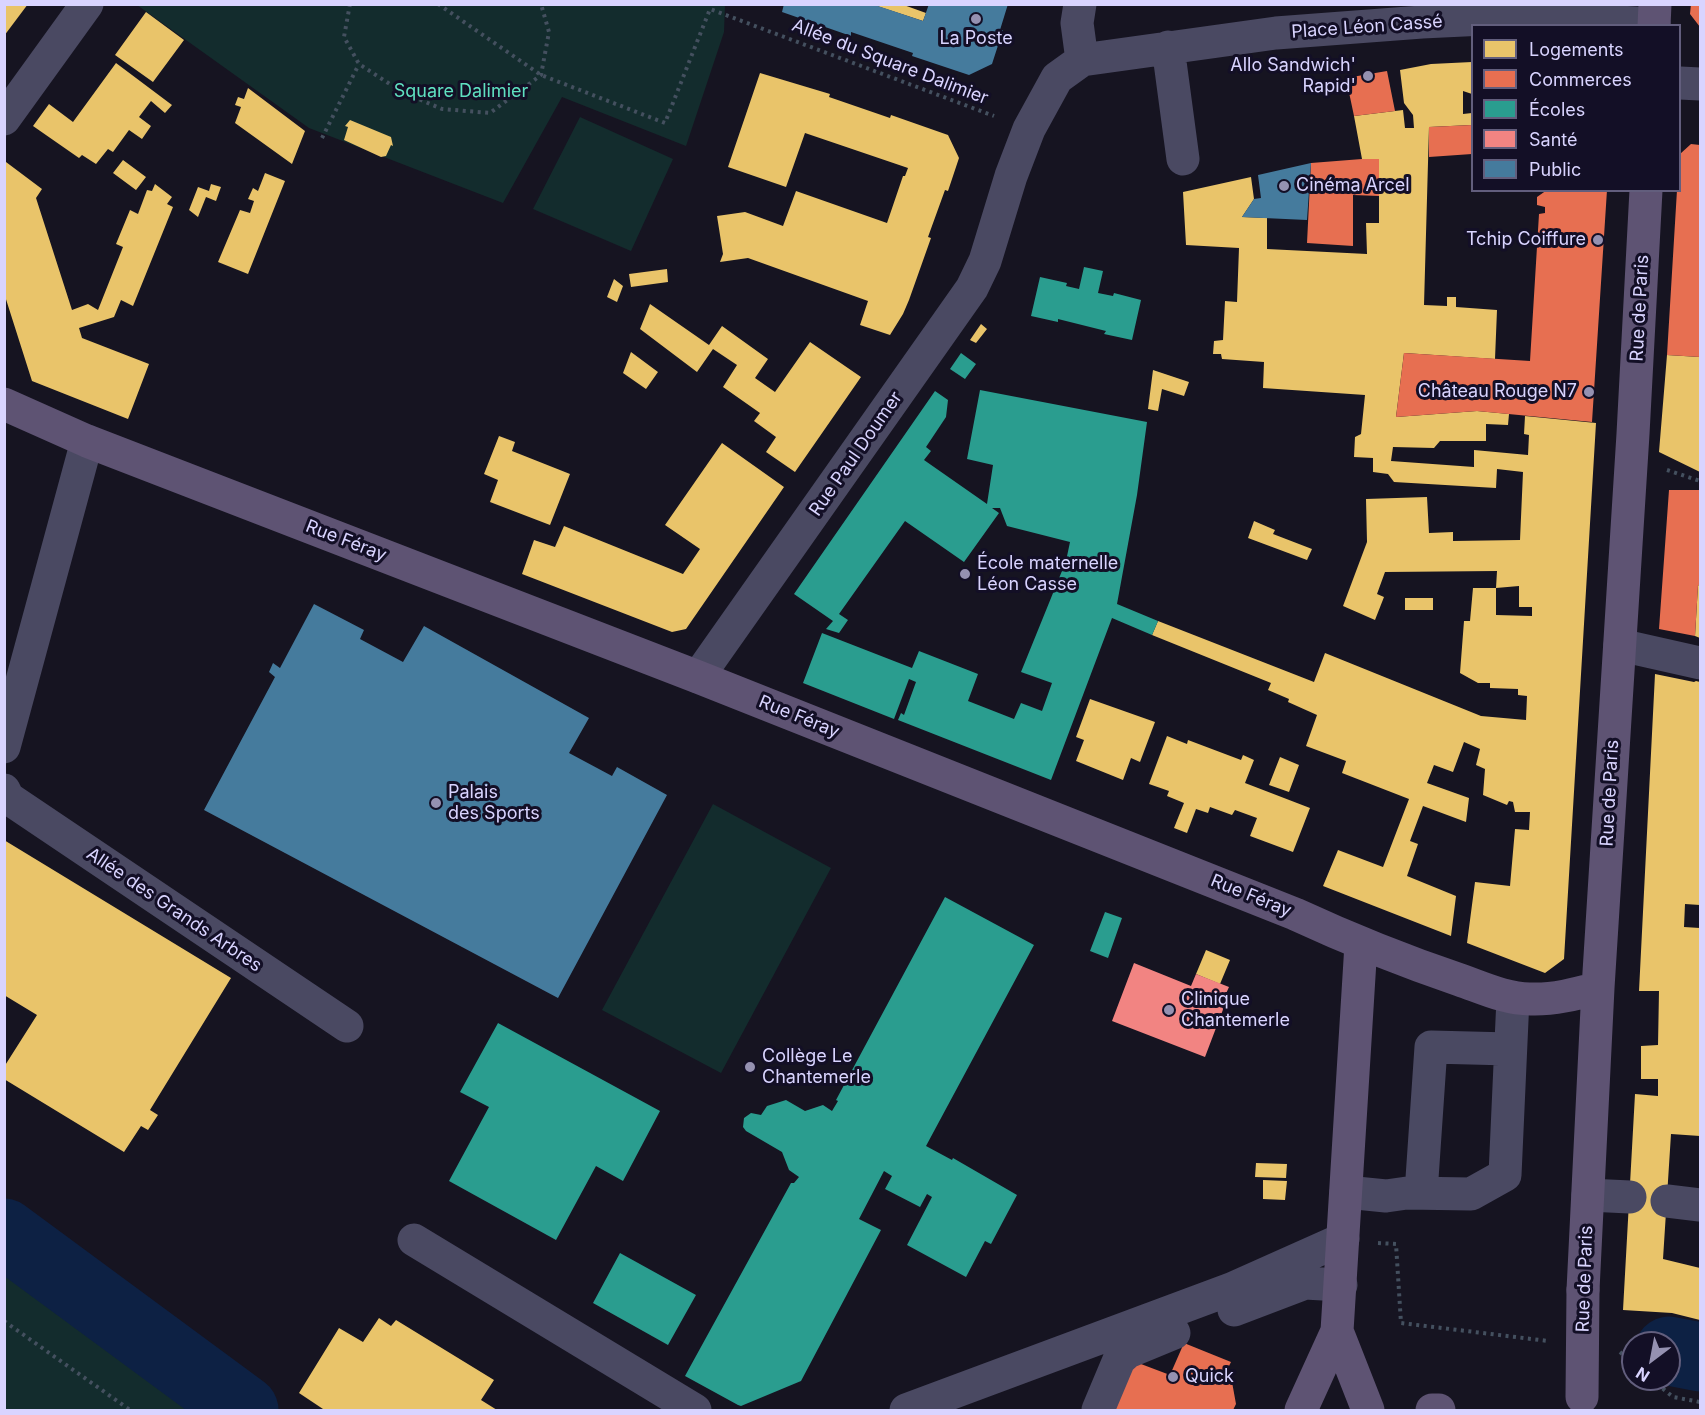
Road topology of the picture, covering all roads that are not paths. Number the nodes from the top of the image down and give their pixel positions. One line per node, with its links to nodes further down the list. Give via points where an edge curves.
1 (87, 4): 8 (street)
2 (1080, 4): 5 (street, via 1077,23)
3 (1654, 18): 4 (street, Place Léon Cassé, via 1526,17 1276,33)
4 (1168, 47): 5 (street, Place Léon Cassé); 9 (street)
5 (1082, 60): 11 (street, Place Léon Cassé, via 1057,78 1029,129)
6 (1681, 83): 7 (street)
7 (1701, 84)
8 (4, 119)
9 (1183, 159)
10 (1646, 192): 14 (main road, Rue de Paris)
11 (997, 222): 16 (street, Rue Paul Doumer, via 972,288)
12 (4, 404): 13 (main road, Rue Féray)
13 (87, 441): 16 (main road, Rue Féray); 17 (street)
14 (1620, 645): 15 (street); 20 (main road, Rue de Paris)
15 (1701, 663)
16 (698, 678): 19 (main road, Rue Féray, via 1295,914)
17 (4, 747)
18 (4, 790): 22 (street, Allée des Grands Arbres, via 8,798)
19 (1361, 944): 21 (main road, Rue Féray); 24 (main road)
20 (1598, 988): 21 (main road, Rue Féray, via 1569,996); 26 (main road, Rue de Paris)
21 (1513, 998): 23 (street)
22 (347, 1026)
23 (1510, 1049): 25 (street, via 1505,1175 1471,1194); 25 (street, via 1431,1047)
24 (1346, 1192): 25 (street, via 1386,1196); 30 (main road)
25 (1421, 1193)
26 (1588, 1195): 27 (street); 34 (main road, Rue de Paris, bridge)
27 (1630, 1197)
28 (1667, 1201): 29 (street)
29 (1701, 1205)
30 (1343, 1239): 32 (main road); 36 (street, via 1231,1289)
31 (414, 1240): 35 (street)
32 (1341, 1285): 33 (main road); 37 (street, via 1305,1283 1128,1352 1119,1360)
33 (1337, 1331): 38 (main road); 39 (main road)
34 (1581, 1403)
35 (695, 1410)
36 (906, 1410)
37 (1098, 1410)
38 (1301, 1410)
39 (1368, 1410)
40 (1432, 1410): 41 (main road)
41 (1439, 1410)

